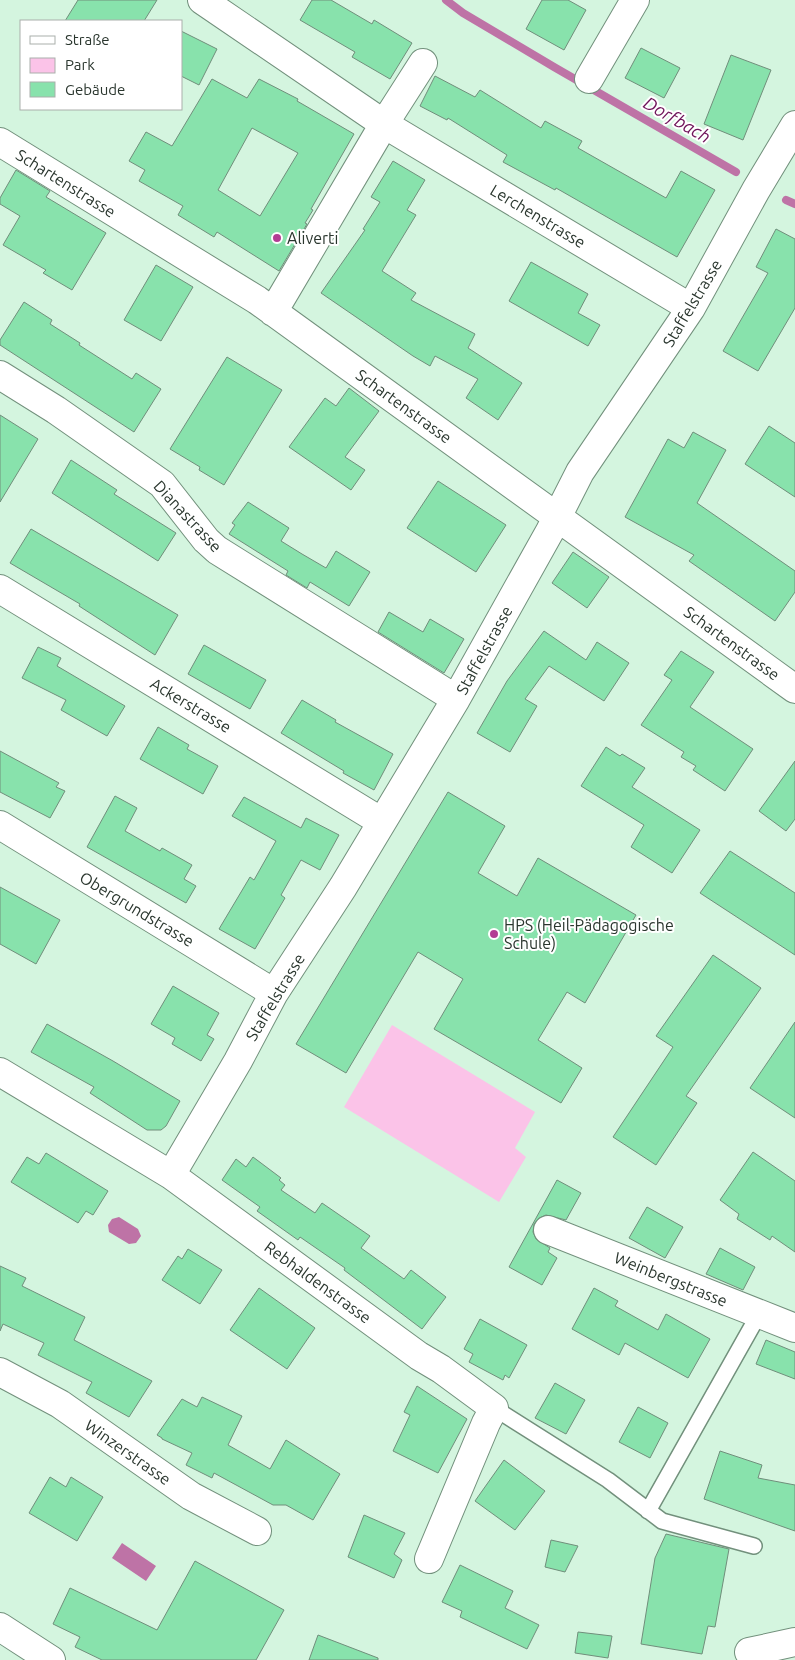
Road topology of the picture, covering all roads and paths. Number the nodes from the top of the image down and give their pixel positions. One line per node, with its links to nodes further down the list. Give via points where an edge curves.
1 (202, 0): 5 (street, Lerchenstrasse)
2 (635, 0): 4 (street)
3 (423, 63): 5 (street)
4 (589, 79)
5 (384, 124): 8 (street, Lerchenstrasse); 9 (street)
6 (795, 125): 8 (street, Staffelstrasse)
7 (0, 142): 9 (street, Schartenstrasse)
8 (691, 308): 11 (street, Staffelstrasse, via 580,472)
9 (272, 312): 11 (street, Schartenstrasse)
10 (0, 375): 14 (street, Dianastrasse, via 162,484 217,550)
11 (556, 517): 13 (street, Schartenstrasse); 14 (street, Staffelstrasse)
12 (0, 589): 15 (street, Ackerstrasse)
13 (791, 678)
14 (456, 699): 15 (street, Staffelstrasse)
15 (382, 822): 17 (street, Staffelstrasse)
16 (0, 825): 17 (street, Obergrundstrasse)
17 (274, 993): 19 (street, Staffelstrasse)
18 (0, 1072): 19 (street, Rebhaldenstrasse)
19 (171, 1175): 24 (street, Rebhaldenstrasse)
20 (548, 1230): 21 (street, Weinbergstrasse)
21 (759, 1314): 22 (street, Weinbergstrasse); 25 (lane)
22 (795, 1328)
23 (0, 1372): 26 (street, Winzerstrasse, via 54,1400 191,1496)
24 (494, 1408): 25 (lane, via 608,1480); 28 (street)
25 (648, 1511): 27 (lane, via 662,1521)
26 (257, 1531)
27 (754, 1546)
28 (429, 1558)
29 (0, 1627): 32 (street)
30 (795, 1642): 31 (street)
31 (749, 1652)
32 (51, 1660)

